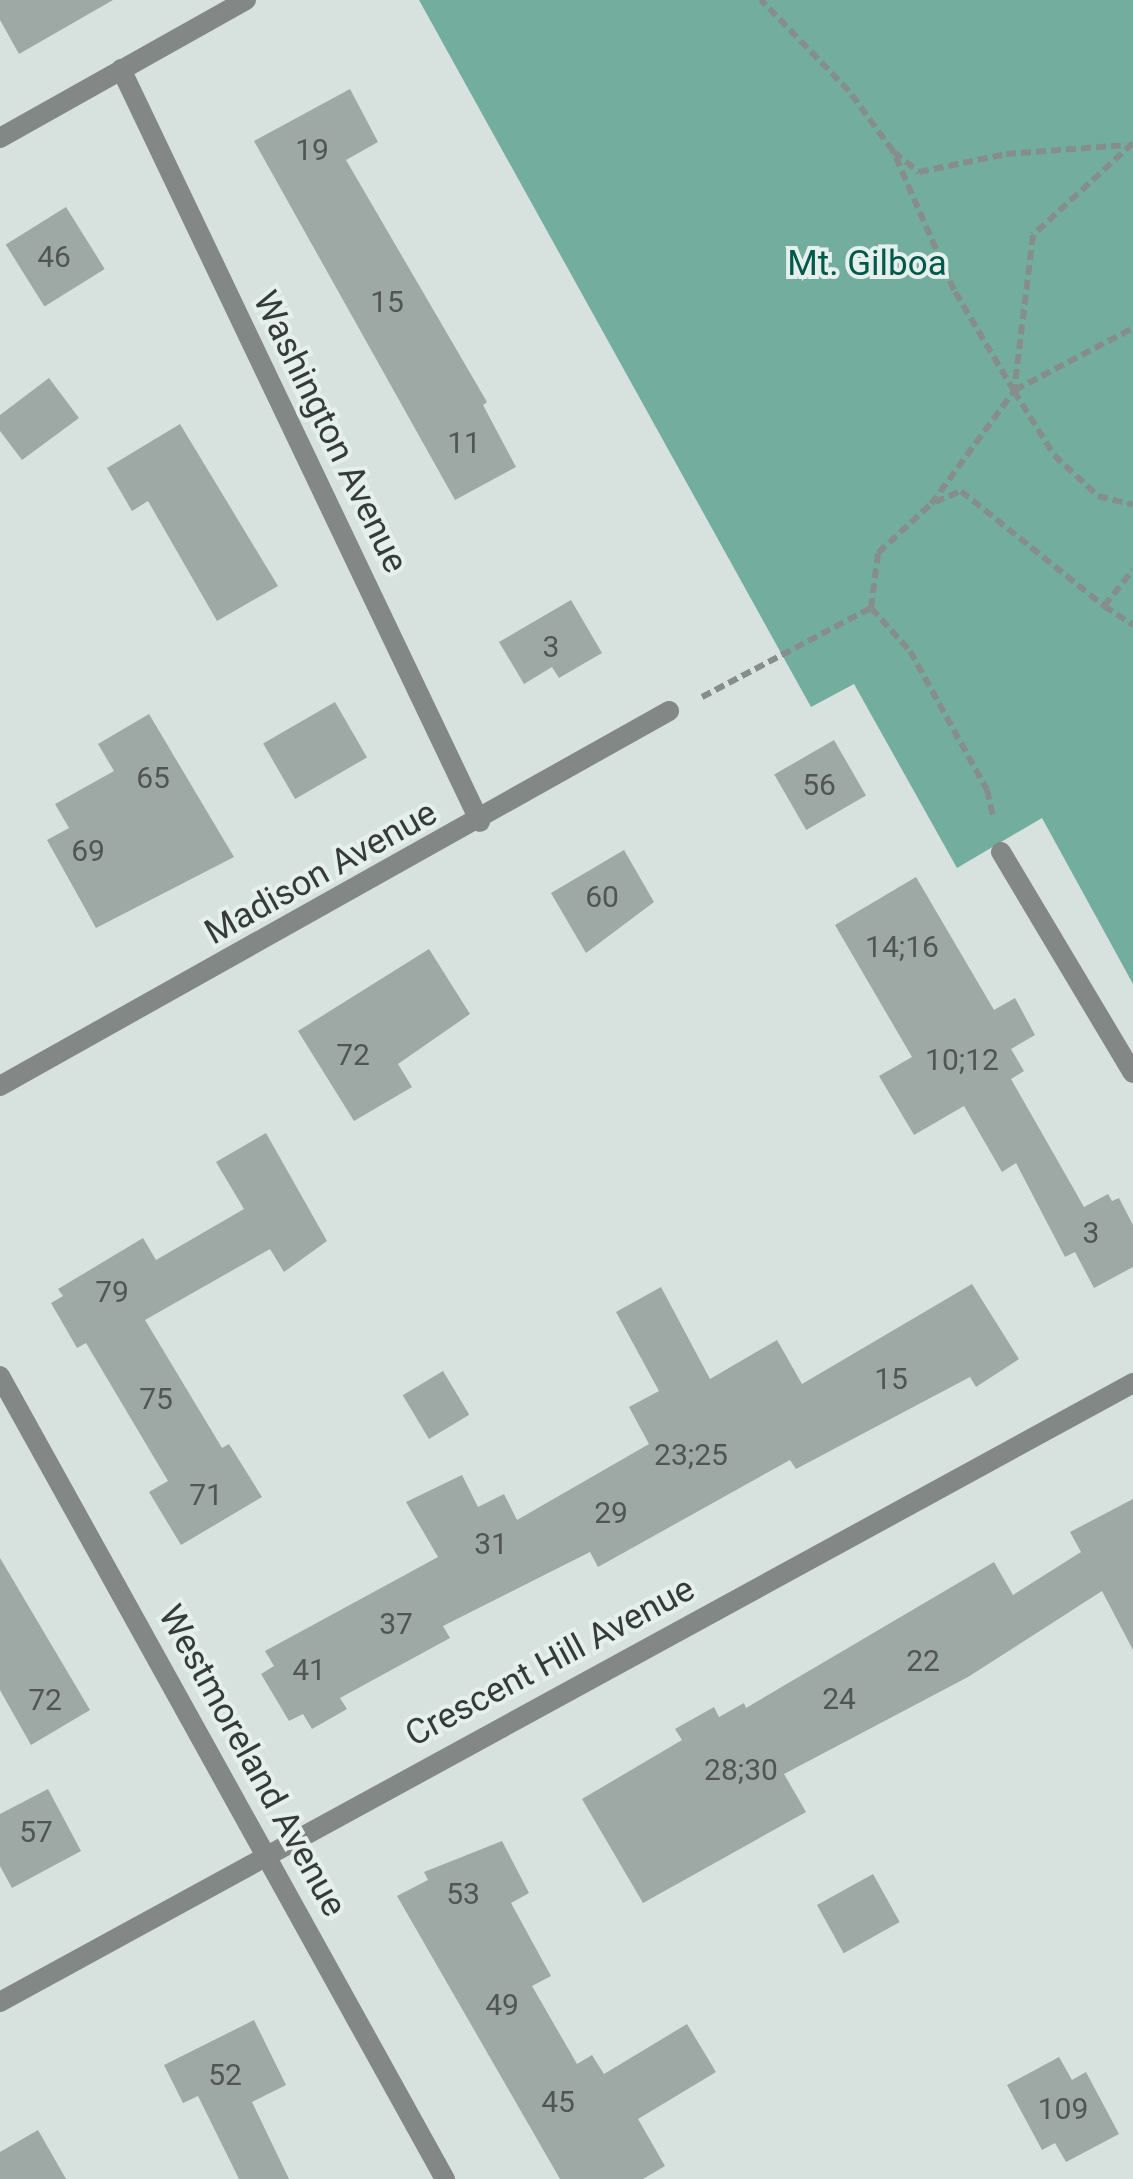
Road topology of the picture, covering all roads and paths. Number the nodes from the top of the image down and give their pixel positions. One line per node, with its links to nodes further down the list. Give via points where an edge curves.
1 (246, 0): 3 (street)
2 (761, 0): 6 (path, via 848,91)
3 (121, 69): 4 (street); 16 (street, Washington Avenue)
4 (0, 138)
5 (1130, 144): 6 (path, via 1006,154 919,172); 8 (path, via 1034,235)
6 (894, 151): 8 (path, via 954,290)
7 (1133, 328): 8 (path)
8 (1014, 390): 9 (path); 10 (path, via 1054,455 1098,496)
9 (931, 504): 12 (path, via 961,490); 13 (path, via 878,554)
10 (1133, 506)
11 (1133, 570): 12 (path)
12 (1104, 606): 14 (path)
13 (870, 608): 15 (path); 17 (path, via 910,651 987,790)
14 (1133, 625)
15 (669, 710): 16 (street, Madison Avenue)
16 (480, 822): 19 (street, Madison Avenue)
17 (1000, 852): 18 (street)
18 (1133, 1073)
19 (0, 1086)
20 (0, 1376): 22 (street, Westmoreland Avenue)
21 (1133, 1383): 22 (street, Crescent Hill Avenue)
22 (266, 1852): 23 (street, Crescent Hill Avenue); 24 (street, Westmoreland Avenue)
23 (0, 2002)
24 (445, 2179)

